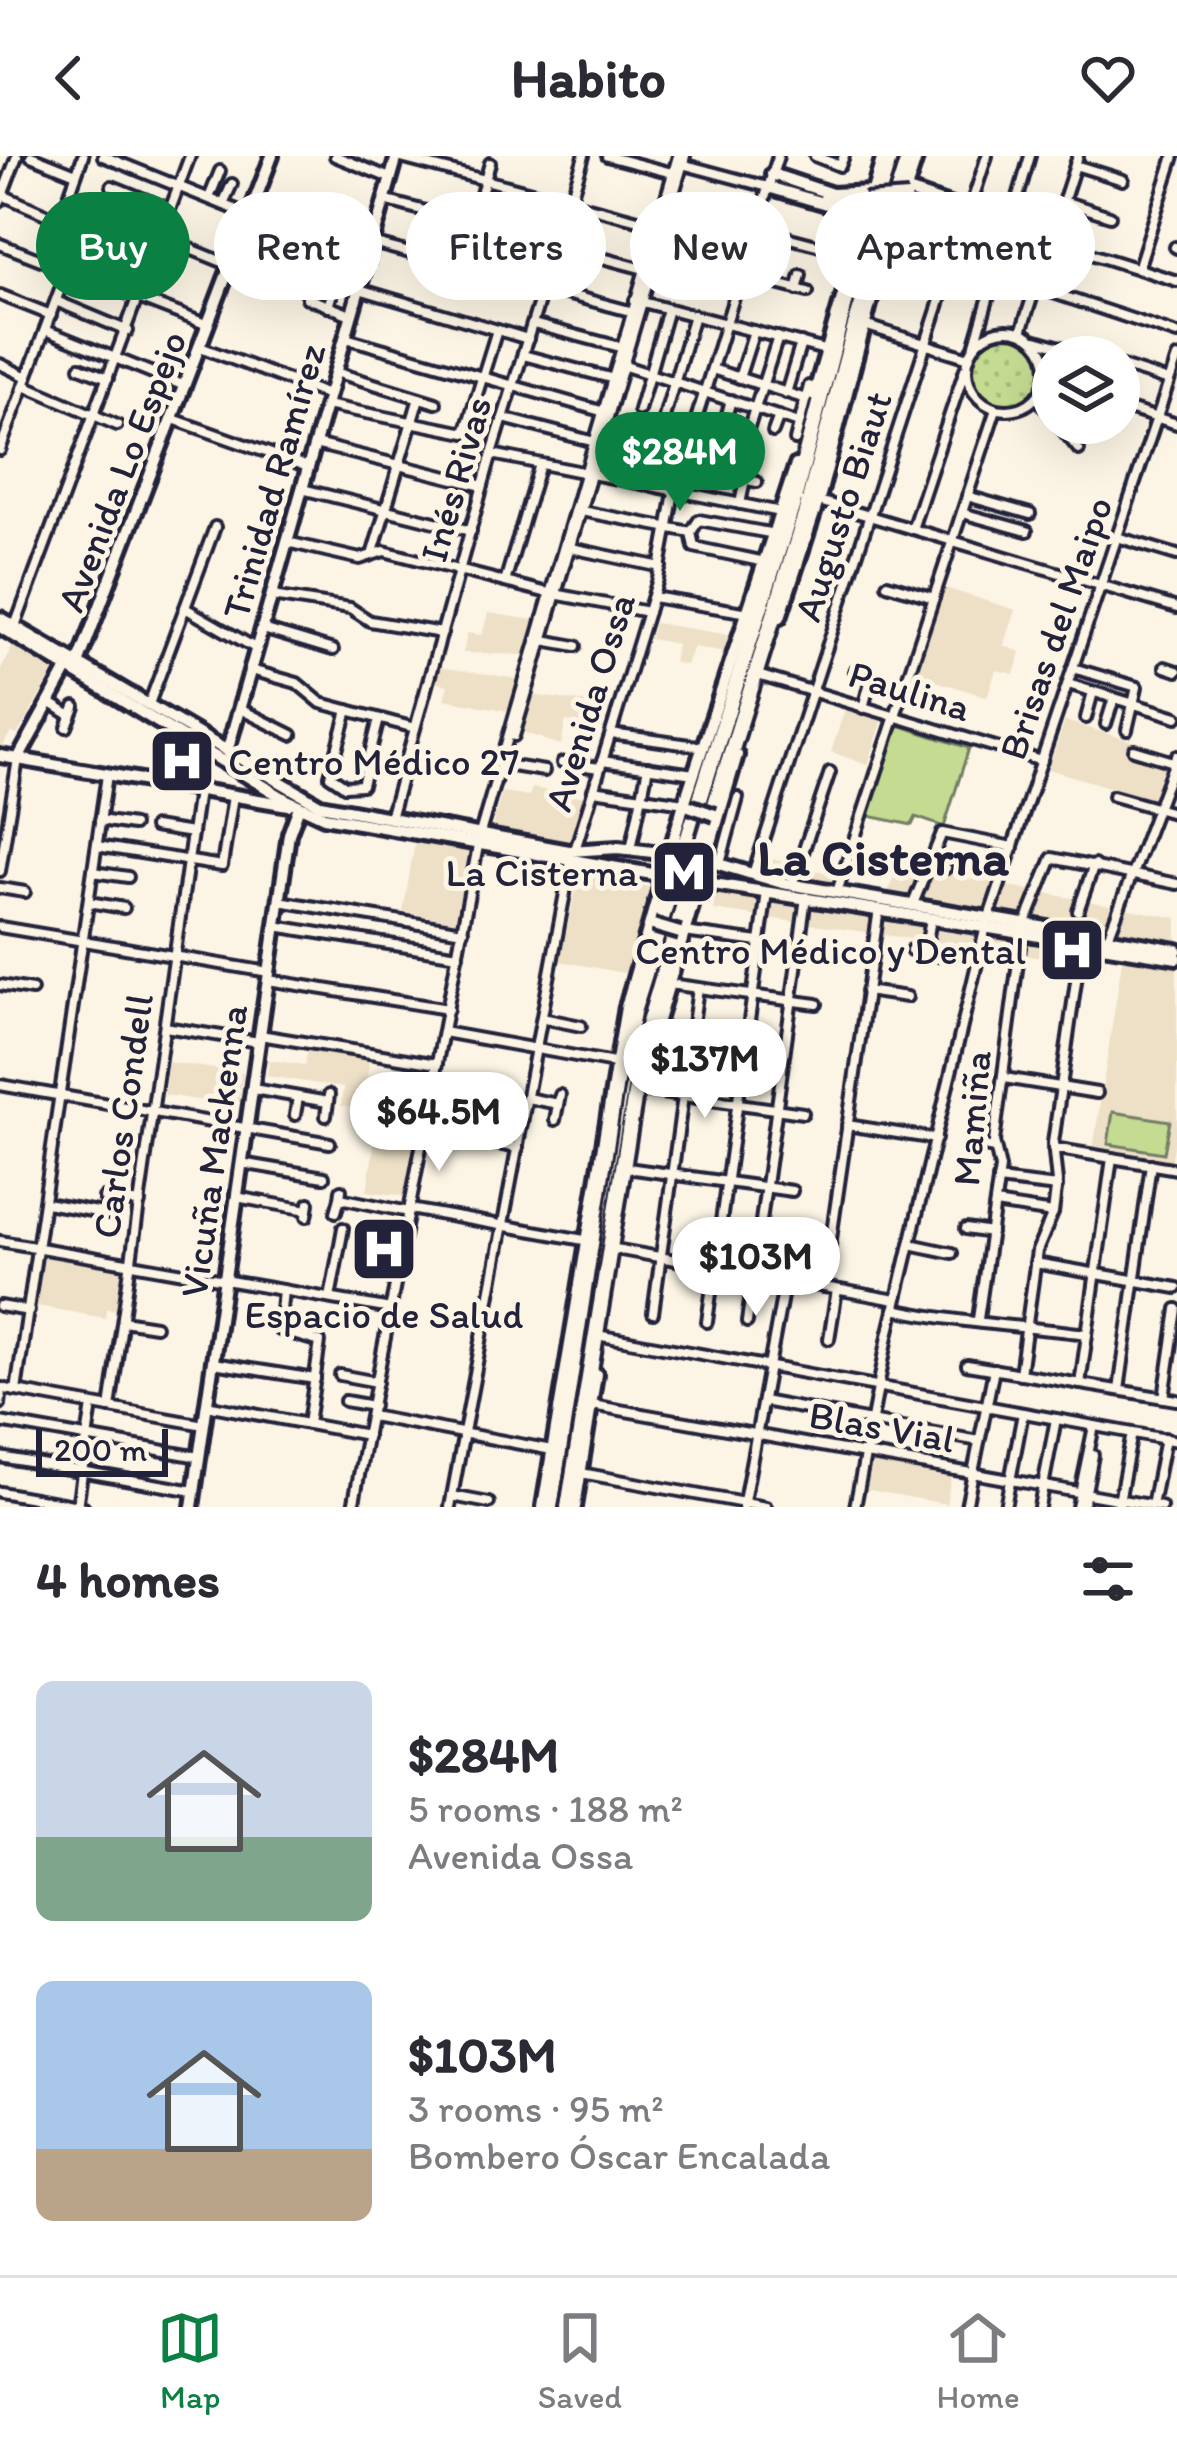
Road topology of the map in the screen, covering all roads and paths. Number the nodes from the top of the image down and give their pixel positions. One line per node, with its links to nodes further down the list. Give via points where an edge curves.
1 (17, 156): 48 (street)
2 (31, 156): 24 (street)
3 (83, 156): 24 (street)
4 (104, 156): 19 (street)
5 (190, 156): 31 (street)
6 (272, 156): 36 (main road, Avenida Lo Espejo)
7 (335, 156): 25 (street)
8 (396, 156): 25 (main road, Trinidad Ramírez); 26 (street)
9 (584, 156): 39 (street, Inés Rivas)
10 (608, 156): 22 (street)
11 (778, 156): 28 (street, Avenida Ossa)
12 (815, 156): 13 (street, via 839,166)
13 (844, 156)
14 (886, 156): 42 (main road); 185 (highway)
15 (913, 156): 43 (main road); 185 (highway)
16 (987, 156): 44 (street, Augusto Biaut)
17 (1030, 156): 45 (street)
18 (1174, 156): 61 (street)
19 (125, 160): 31 (street)
20 (1076, 161): 27 (street); 46 (street)
21 (490, 163): 26 (street)
22 (679, 164): 28 (street)
23 (220, 172): 49 (street)
24 (76, 174): 32 (street)
25 (390, 178): 52 (main road, Trinidad Ramírez)
26 (485, 180): 37 (street); 38 (street)
27 (1124, 180)
28 (772, 183): 40 (street, Avenida Ossa); 41 (main road); 47 (street); 50 (main road)
29 (232, 184): 35 (street)
30 (112, 186): 33 (street)
31 (179, 186): 34 (street); 49 (street)
32 (70, 192)
33 (127, 192)
34 (176, 192)
35 (229, 192)
36 (258, 192)
37 (482, 192)
38 (531, 192)
39 (573, 192)
40 (769, 192)
41 (825, 192)
42 (869, 192)
43 (906, 192)
44 (975, 192)
45 (1019, 192)
46 (1066, 192)
47 (815, 195)
48 (1, 197): 55 (street)
49 (209, 198): 51 (street)
50 (815, 198)
51 (214, 200)
52 (384, 200): 53 (street); 54 (main road, Trinidad Ramírez)
53 (406, 206)
54 (382, 207)
55 (36, 209)
56 (1095, 212): 57 (street)
57 (1110, 217)
58 (0, 244): 60 (street)
59 (1095, 255): 61 (street)
60 (36, 258)
61 (1138, 269): 63 (street)
62 (801, 275): 65 (street)
63 (1177, 281)
64 (791, 288): 65 (street)
65 (797, 290): 66 (street)
66 (808, 292)
67 (0, 295): 89 (street)
68 (382, 296): 97 (street)
69 (141, 300): 98 (street)
70 (143, 300): 95 (street)
71 (218, 300): 95 (main road, Avenida Lo Espejo)
72 (309, 300): 86 (street)
73 (330, 300): 86 (street)
74 (355, 300): 90 (main road, Trinidad Ramírez)
75 (540, 300): 92 (street, Inés Rivas)
76 (589, 300): 88 (street)
77 (637, 300): 87 (street); 88 (street); 110 (street)
78 (733, 300): 93 (street, Avenida Ossa)
79 (839, 300): 111 (main road)
80 (871, 300): 94 (main road)
81 (939, 300): 107 (street, Augusto Biaut)
82 (988, 300): 108 (street)
83 (1031, 300): 100 (street)
84 (1074, 300): 101 (street)
85 (56, 302): 89 (street); 98 (street)
86 (328, 307): 90 (street)
87 (668, 309): 91 (street); 122 (street)
88 (630, 311): 110 (street)
89 (51, 315): 96 (street)
90 (351, 315): 103 (main road, Trinidad Ramírez)
91 (694, 315): 93 (street); 130 (street)
92 (532, 324): 104 (street, Inés Rivas); 110 (street)
93 (726, 324): 99 (street); 119 (street, Avenida Ossa)
94 (863, 324): 107 (street); 181 (main road)
95 (208, 326): 109 (main road, Avenida Lo Espejo)
96 (45, 330): 113 (street); 127 (street)
97 (497, 330): 104 (street); 125 (street)
98 (128, 331): 113 (street)
99 (754, 331): 102 (street); 124 (street)
100 (1021, 332): 105 (street); 108 (street, via 993,332)
101 (1177, 334)
102 (778, 337): 106 (street); 131 (street)
103 (345, 338): 121 (main road, Trinidad Ramírez); 125 (street)
104 (528, 339): 112 (street, Inés Rivas)
105 (1032, 339)
106 (801, 343): 111 (street); 136 (street)
107 (925, 344): 115 (street); 188 (street, Augusto Biaut)
108 (976, 345): 115 (street)
109 (200, 347): 132 (main road, Avenida Lo Espejo); 139 (street)
110 (624, 347): 117 (street); 126 (street)
111 (825, 350): 185 (main road)
112 (523, 355): 126 (street); 134 (street, Inés Rivas)
113 (116, 358): 123 (street); 132 (street)
114 (1177, 358): 129 (street, Brisas del Maipo)
115 (968, 360): 128 (street)
116 (0, 364): 127 (street)
117 (622, 365): 122 (street); 126 (street)
118 (80, 367): 123 (street)
119 (712, 369): 124 (street); 135 (street, Avenida Ossa)
120 (1140, 371): 129 (street)
121 (335, 372): 137 (street); 139 (main road, Trinidad Ramírez)
122 (650, 374): 130 (street); 145 (street)
123 (108, 378): 150 (street)
124 (739, 378): 131 (street)
125 (482, 379): 134 (street); 156 (street, via 465,433)
126 (615, 379): 147 (street)
127 (26, 381): 150 (street); 152 (street)
128 (964, 381): 144 (street); 191 (street)
129 (1169, 381): 154 (street, Brisas del Maipo)
130 (675, 382): 135 (street); 151 (street)
131 (762, 385): 136 (street); 143 (street)
132 (185, 386): 155 (main road, Avenida Lo Espejo)
133 (809, 386): 138 (street)
134 (513, 387): 147 (street); 153 (street, Inés Rivas)
135 (704, 392): 140 (street); 172 (street, Avenida Ossa)
136 (786, 393): 138 (street)
137 (419, 398): 142 (street); 156 (street)
138 (806, 399): 157 (street)
139 (327, 400): 156 (street); 165 (main road, Trinidad Ramírez)
140 (731, 400): 143 (street); 160 (street)
141 (1032, 401): 144 (street)
142 (436, 403)
143 (754, 408): 149 (street); 161 (street)
144 (996, 409): 180 (street)
145 (639, 410)
146 (0, 411): 152 (street)
147 (606, 412): 164 (street)
148 (1140, 413): 154 (street)
149 (778, 416): 157 (street); 162 (street)
150 (92, 417): 159 (street); 216 (street)
151 (664, 417)
152 (12, 418): 167 (street)
153 (503, 418): 164 (street); 169 (street, Inés Rivas)
154 (1157, 418): 158 (street); 196 (street, Brisas del Maipo)
155 (173, 419): 173 (street); 224 (main road, Avenida Lo Espejo)
156 (412, 423): 171 (street)
157 (799, 423): 163 (street)
158 (1177, 424)
159 (117, 425)
160 (723, 428)
161 (748, 430)
162 (773, 432)
163 (795, 440)
164 (598, 442): 174 (street)
165 (315, 444): 171 (street); 173 (main road, Trinidad Ramírez)
166 (1074, 444): 168 (street)
167 (0, 450)
168 (1079, 450)
169 (492, 454): 170 (street); 177 (street, Inés Rivas)
170 (540, 464): 174 (street); 205 (street)
171 (399, 465): 177 (street); 183 (street)
172 (681, 466): 175 (street); 179 (street, Avenida Ossa)
173 (308, 467): 178 (main road, Trinidad Ramírez)
174 (589, 474): 179 (street); 184 (street)
175 (745, 479): 176 (street); 182 (street)
176 (757, 482)
177 (483, 486): 193 (street, Inés Rivas)
178 (302, 489): 183 (street); 198 (main road, Trinidad Ramírez)
179 (674, 490): 182 (street); 190 (street, Avenida Ossa)
180 (967, 496): 186 (street); 187 (street)
181 (819, 501): 188 (street); 217 (main road)
182 (740, 503): 185 (street)
183 (385, 509): 193 (street); 200 (street)
184 (578, 510): 190 (street); 199 (street)
185 (793, 511): 195 (main road); 215 (highway); 217 (highway); 430 (highway, via 646,1026); 447 (highway, via 637,994)
186 (962, 512): 192 (street); 197 (street)
187 (1030, 514)
188 (870, 516): 191 (street); 232 (street, Augusto Biaut)
189 (215, 527): 212 (street)
190 (667, 528): 194 (street); 203 (street, Avenida Ossa)
191 (913, 529): 197 (street)
192 (1027, 530)
193 (471, 531): 204 (street, Inés Rivas)
194 (692, 532): 195 (street, via 699,520); 202 (street, via 694,547)
195 (775, 534): 202 (main road)
196 (1117, 537): 201 (street); 207 (street, Brisas del Maipo)
197 (952, 541): 207 (street); 211 (street)
198 (286, 542): 200 (street, via 360,559); 209 (main road, Trinidad Ramírez)
199 (567, 547): 203 (street); 208 (street)
200 (373, 553): 204 (street)
201 (1177, 555)
202 (765, 562): 215 (main road)
203 (661, 567): 210 (street, Avenida Ossa)
204 (460, 570): 205 (street); 219 (street, Inés Rivas)
205 (506, 582): 208 (street)
206 (887, 584): 211 (street)
207 (1101, 586): 213 (street); 226 (street, Brisas del Maipo)
208 (553, 594): 214 (street); 220 (street); 290 (street)
209 (272, 596): 218 (main road, Trinidad Ramírez); 219 (street)
210 (653, 597): 214 (street, Avenida Ossa); 215 (street)
211 (934, 598): 242 (street)
212 (185, 608): 222 (street); 237 (street)
213 (1177, 608)
214 (648, 612): 249 (street, Avenida Ossa)
215 (749, 613): 252 (main road)
216 (7, 626): 224 (main road)
217 (776, 626): 230 (main road)
218 (262, 629): 222 (main road, Trinidad Ramírez); 223 (street)
219 (442, 633): 248 (street, Inés Rivas)
220 (542, 640): 221 (street); 261 (street)
221 (576, 646)
222 (257, 649): 227 (main road, Trinidad Ramírez)
223 (333, 650)
224 (73, 666): 235 (main road, Avenida Lo Espejo); 237 (main road); 254 (main road)
225 (1165, 667): 229 (street)
226 (1073, 668): 231 (street, Brisas del Maipo); 236 (street, via 1137,687)
227 (251, 670): 239 (main road, Trinidad Ramírez); 240 (street, via 294,681 321,704)
228 (855, 671): 238 (street, via 872,678)
229 (1177, 671)
230 (760, 676): 232 (street, Paulina); 282 (main road)
231 (1068, 684): 233 (street); 258 (street, Brisas del Maipo)
232 (813, 692): 238 (street, Paulina); 307 (street, Augusto Biaut)
233 (1093, 692): 234 (street); 243 (street)
234 (1114, 698): 236 (street); 245 (street)
235 (49, 702): 246 (street, via 73,712); 256 (main road, Avenida Lo Espejo)
236 (1134, 704): 241 (street); 247 (street)
237 (148, 706): 254 (main road)
238 (863, 708): 242 (street, Paulina)
239 (240, 709): 250 (street); 254 (main road, Trinidad Ramírez)
240 (348, 710): 244 (street); 269 (street, via 330,775)
241 (1177, 717)
242 (894, 718): 258 (street, Paulina); 319 (street)
243 (1086, 718)
244 (380, 719): 248 (street); 269 (street, via 362,785)
245 (1106, 724)
246 (67, 727)
247 (1127, 730)
248 (414, 733): 251 (street); 259 (street, Inés Rivas)
249 (610, 734): 252 (street); 262 (street, Avenida Ossa)
250 (292, 735)
251 (429, 741)
252 (704, 747): 267 (main road)
253 (1134, 750): 257 (street)
254 (222, 754): 276 (main road); 278 (main road)
255 (0, 758): 256 (main road)
256 (18, 759): 268 (main road); 304 (street)
257 (1176, 760): 279 (street)
258 (1042, 761): 292 (street, Brisas del Maipo)
259 (406, 763): 264 (street); 284 (street, Inés Rivas)
260 (562, 763): 262 (street)
261 (506, 764): 265 (street); 290 (street)
262 (601, 764): 263 (street); 270 (street, Avenida Ossa)
263 (648, 767): 267 (street); 274 (street)
264 (442, 769)
265 (544, 771)
266 (830, 772): 314 (street)
267 (694, 774): 277 (main road)
268 (107, 775): 271 (main road); 283 (street)
269 (345, 786): 280 (street)
270 (593, 790): 274 (street); 296 (street, Avenida Ossa)
271 (198, 791): 272 (main road); 287 (street, Carlos Condell)
272 (233, 796): 278 (main road); 298 (street, via 223,865)
273 (1113, 796): 279 (street)
274 (644, 797): 277 (street); 293 (street)
275 (738, 798): 299 (street)
276 (320, 805): 278 (main road); 280 (main road)
277 (686, 806): 282 (main road, bridge); 288 (main road)
278 (299, 807): 290 (main road, via 354,826); 321 (main road, Vicuña Mackenna)
279 (1157, 808): 281 (street); 308 (street)
280 (340, 810): 284 (main road)
281 (1177, 814)
282 (717, 817): 289 (main road)
283 (100, 820): 285 (street); 291 (street)
284 (389, 820): 290 (main road)
285 (133, 825)
286 (154, 827): 287 (street)
287 (192, 833): 298 (street, Carlos Condell)
288 (674, 838): 294 (main road); 295 (main road)
289 (711, 841): 297 (main road); 299 (main road)
290 (480, 842): 296 (main road); 334 (street)
291 (97, 846): 298 (street); 305 (street)
292 (1013, 847): 302 (street, via 945,832); 330 (street, Brisas del Maipo)
293 (631, 849): 294 (main road); 296 (main road)
294 (652, 851): 295 (main road)
295 (671, 854): 297 (main road, bridge); 309 (main road)
296 (573, 856): 306 (main road); 357 (street, Avenida Ossa)
297 (704, 860): 299 (main road); 311 (main road)
298 (188, 861): 344 (street, Carlos Condell)
299 (726, 863): 307 (main road)
300 (910, 864): 302 (street)
301 (1094, 865): 308 (street); 327 (street); 333 (street, Mamiña, via 1052,856)
302 (927, 866): 303 (street); 325 (street)
303 (946, 868)
304 (0, 872)
305 (93, 872): 310 (street); 323 (street)
306 (641, 872): 309 (main road); 318 (main road)
307 (753, 874): 314 (main road)
308 (1132, 874): 313 (street); 339 (street)
309 (665, 876): 311 (main road, bridge); 318 (main road)
310 (128, 877)
311 (697, 881): 312 (main road); 322 (main road)
312 (717, 884): 316 (main road); 322 (main road)
313 (1177, 884)
314 (792, 885): 319 (main road)
315 (0, 887): 317 (street)
316 (767, 890): 320 (main road); 338 (street)
317 (25, 892)
318 (657, 892): 329 (main road)
319 (832, 895): 320 (main road); 324 (main road)
320 (806, 896): 354 (street)
321 (279, 901): 331 (main road, Vicuña Mackenna); 334 (street)
322 (693, 901): 335 (main road)
323 (88, 902): 326 (street); 337 (street)
324 (880, 903): 325 (main road); 328 (main road); 351 (street)
325 (913, 904): 328 (main road)
326 (124, 908)
327 (1078, 911)
328 (932, 912): 330 (main road); 341 (street)
329 (651, 921): 335 (main road, bridge); 365 (main road)
330 (988, 922): 333 (main road); 388 (street, Brisas del Maipo)
331 (275, 926): 343 (street); 346 (main road, Vicuña Mackenna)
332 (0, 927): 337 (street)
333 (1025, 928): 336 (main road); 367 (street, Mamiña)
334 (463, 931): 343 (street)
335 (683, 931): 338 (street); 347 (main road)
336 (1082, 938): 339 (main road); 369 (street)
337 (83, 941): 344 (street); 373 (street)
338 (759, 942): 352 (street)
339 (1106, 942): 342 (main road)
340 (911, 950): 341 (street)
341 (925, 953): 345 (street)
342 (1177, 954)
343 (458, 955): 356 (street)
344 (175, 956): 346 (street); 359 (street, Carlos Condell)
345 (939, 956)
346 (268, 976): 356 (street); 361 (main road, Vicuña Mackenna)
347 (667, 983): 349 (street); 371 (main road)
348 (0, 985): 350 (street)
349 (698, 988): 352 (street); 374 (street)
350 (32, 990)
351 (866, 991): 353 (street); 386 (street)
352 (752, 995): 354 (street); 363 (street)
353 (907, 997)
354 (791, 1001): 355 (street); 364 (street)
355 (817, 1004)
356 (448, 1009): 360 (street)
357 (542, 1018): 358 (street); 362 (street, Avenida Ossa)
358 (581, 1025)
359 (165, 1027): 361 (street); 381 (street, Carlos Condell)
360 (443, 1032): 362 (street); 366 (street)
361 (259, 1039): 366 (street); 370 (main road, Vicuña Mackenna)
362 (536, 1049): 365 (street); 376 (street, Avenida Ossa)
363 (744, 1051): 364 (street); 378 (street)
364 (783, 1056): 379 (street)
365 (614, 1063): 419 (main road)
366 (437, 1064): 380 (street)
367 (1003, 1078): 369 (street); 393 (street, Mamiña)
368 (0, 1085): 373 (street)
369 (1060, 1087): 372 (street); 394 (street)
370 (252, 1089): 375 (street); 387 (main road, Vicuña Mackenna)
371 (640, 1090): 374 (street); 396 (main road)
372 (1097, 1093)
373 (62, 1096): 381 (street); 408 (street)
374 (683, 1096): 378 (street); 400 (street)
375 (298, 1097): 383 (street); 384 (street, via 328,1098)
376 (527, 1098): 385 (street, via 559,1100); 392 (street, Avenida Ossa)
377 (367, 1099): 380 (street)
378 (737, 1104): 379 (street); 403 (street)
379 (776, 1109): 382 (street); 404 (street)
380 (429, 1110): 412 (street)
381 (154, 1112): 387 (street); 409 (street, Carlos Condell)
382 (803, 1113)
383 (295, 1114)
384 (326, 1116)
385 (555, 1120)
386 (847, 1124): 388 (street); 436 (street)
387 (247, 1127): 390 (street); 397 (main road, Vicuña Mackenna)
388 (936, 1139): 421 (street, Brisas del Maipo)
389 (480, 1141): 392 (street)
390 (330, 1143)
391 (977, 1145): 393 (street)
392 (518, 1148): 415 (street, Avenida Ossa)
393 (994, 1148): 402 (street, Mamiña)
394 (1053, 1148): 395 (street); 405 (street)
395 (1112, 1158): 398 (street); 431 (street)
396 (628, 1162): 400 (street); 423 (main road); 430 (highway)
397 (241, 1163): 401 (street); 407 (main road, Vicuña Mackenna)
398 (1151, 1164): 399 (street); 433 (street)
399 (1177, 1169)
400 (672, 1174): 403 (street); 425 (street)
401 (323, 1177)
402 (998, 1180): 405 (street); 410 (street, Mamiña)
403 (726, 1182): 404 (street); 428 (street)
404 (765, 1187): 406 (street); 432 (street)
405 (1057, 1187): 414 (street)
406 (791, 1191)
407 (236, 1198): 411 (street); 434 (main road, Vicuña Mackenna)
408 (46, 1203): 409 (street, via 108,1214 108,1198); 422 (street)
409 (140, 1204): 426 (street, Carlos Condell)
410 (995, 1204): 414 (street); 418 (street, Mamiña)
411 (308, 1210)
412 (410, 1210): 413 (street, via 340,1194); 415 (street); 443 (street)
413 (336, 1212)
414 (1054, 1213): 427 (street)
415 (503, 1226): 419 (street); 489 (street, Avenida Ossa)
416 (343, 1228): 440 (street)
417 (966, 1229): 418 (street)
418 (991, 1233): 448 (street, Mamiña)
419 (584, 1240): 429 (main road)
420 (0, 1241): 422 (street)
421 (910, 1244): 424 (street); 441 (street, Brisas del Maipo)
422 (39, 1248): 426 (street); 445 (street)
423 (615, 1249): 425 (street); 455 (main road)
424 (952, 1252)
425 (661, 1257): 428 (street); 446 (street)
426 (132, 1263): 434 (street); 449 (street, Carlos Condell)
427 (1035, 1263): 431 (street); 453 (street)
428 (714, 1267): 432 (street); 450 (street)
429 (579, 1272): 447 (highway); 496 (main road)
430 (603, 1272): 517 (highway)
431 (1096, 1272): 433 (street); 454 (street)
432 (753, 1274): 435 (street); 451 (street)
433 (1135, 1278): 437 (street); 468 (street)
434 (224, 1280): 438 (street); 457 (main road, Vicuña Mackenna)
435 (785, 1280): 436 (street); 459 (street)
436 (824, 1287): 439 (street)
437 (1177, 1288)
438 (283, 1290): 440 (street); 463 (street, via 279,1330 319,1340)
439 (837, 1290): 441 (street); 456 (street)
440 (330, 1298): 443 (street)
441 (895, 1305): 448 (street, via 948,1321); 466 (street, Brisas del Maipo)
442 (0, 1306): 445 (street)
443 (391, 1309): 464 (street)
444 (1177, 1309): 470 (street)
445 (29, 1311): 469 (street)
446 (653, 1313)
447 (581, 1316): 516 (highway)
448 (978, 1319): 453 (street)
449 (123, 1322): 452 (street); 479 (street, Carlos Condell)
450 (707, 1322)
451 (747, 1322)
452 (155, 1326)
453 (1026, 1326): 454 (street); 461 (street)
454 (1087, 1334): 465 (street)
455 (602, 1336): 459 (street); 477 (main road)
456 (829, 1339)
457 (213, 1363): 463 (street); 476 (main road, Vicuña Mackenna)
458 (967, 1365): 460 (street)
459 (770, 1366): 466 (street); 473 (street)
460 (994, 1369): 461 (street); 478 (street)
461 (1020, 1374): 465 (street)
462 (340, 1375): 464 (street)
463 (315, 1379): 485 (street)
464 (377, 1382): 480 (street)
465 (1080, 1384): 468 (street)
466 (877, 1386): 478 (street); 483 (street, Brisas del Maipo)
467 (1, 1388): 469 (street); 474 (street)
468 (1119, 1390): 470 (street)
469 (16, 1391): 475 (street)
470 (1164, 1398): 471 (street)
471 (1177, 1400)
472 (345, 1401): 480 (street)
473 (763, 1401): 483 (street); 490 (street)
474 (0, 1404)
475 (92, 1405): 479 (street); 492 (street)
476 (206, 1405): 485 (street); 486 (main road, Vicuña Mackenna)
477 (592, 1405): 490 (street, Blas Vial); 501 (main road)
478 (986, 1406): 481 (street); 494 (street)
479 (110, 1408): 486 (street)
480 (372, 1412): 489 (street); 491 (street)
481 (1023, 1413): 482 (street); 503 (street)
482 (1056, 1419): 487 (street); 504 (street)
483 (871, 1421): 494 (street); 497 (street, Brisas del Maipo)
484 (0, 1422): 492 (street)
485 (308, 1424): 491 (street)
486 (204, 1425): 499 (main road, Vicuña Mackenna)
487 (1096, 1426): 488 (street); 507 (street)
488 (1132, 1432): 493 (street); 510 (street)
489 (464, 1433): 496 (street); 508 (street, Avenida Ossa)
490 (757, 1434): 497 (street, Blas Vial); 511 (street)
491 (367, 1436): 515 (street)
492 (87, 1438): 499 (street); 500 (street)
493 (1165, 1438): 495 (street); 513 (street)
494 (979, 1441): 502 (street)
495 (1177, 1441)
496 (552, 1450): 516 (main road)
497 (865, 1454): 502 (street, Blas Vial); 519 (street, Brisas del Maipo)
498 (0, 1456): 500 (street)
499 (199, 1456): 505 (main road, Vicuña Mackenna)
500 (82, 1471): 505 (street); 512 (street)
501 (581, 1473): 511 (street); 517 (main road)
502 (973, 1473): 503 (street, Blas Vial); 520 (street)
503 (1010, 1480): 504 (street, Blas Vial); 521 (street)
504 (1043, 1486): 507 (street, Blas Vial); 522 (street)
505 (194, 1491): 514 (main road, Vicuña Mackenna)
506 (0, 1492): 512 (street)
507 (1083, 1493): 510 (street, Blas Vial); 523 (street)
508 (451, 1502): 509 (street)
509 (488, 1503)
510 (1119, 1503): 513 (street, Blas Vial)
511 (743, 1505): 518 (street)
512 (79, 1506)
513 (1155, 1506)
514 (192, 1507)
515 (353, 1507)
516 (546, 1507)
517 (571, 1507)
518 (766, 1507)
519 (855, 1507)
520 (966, 1507)
521 (1005, 1507)
522 (1039, 1507)
523 (1080, 1507)

